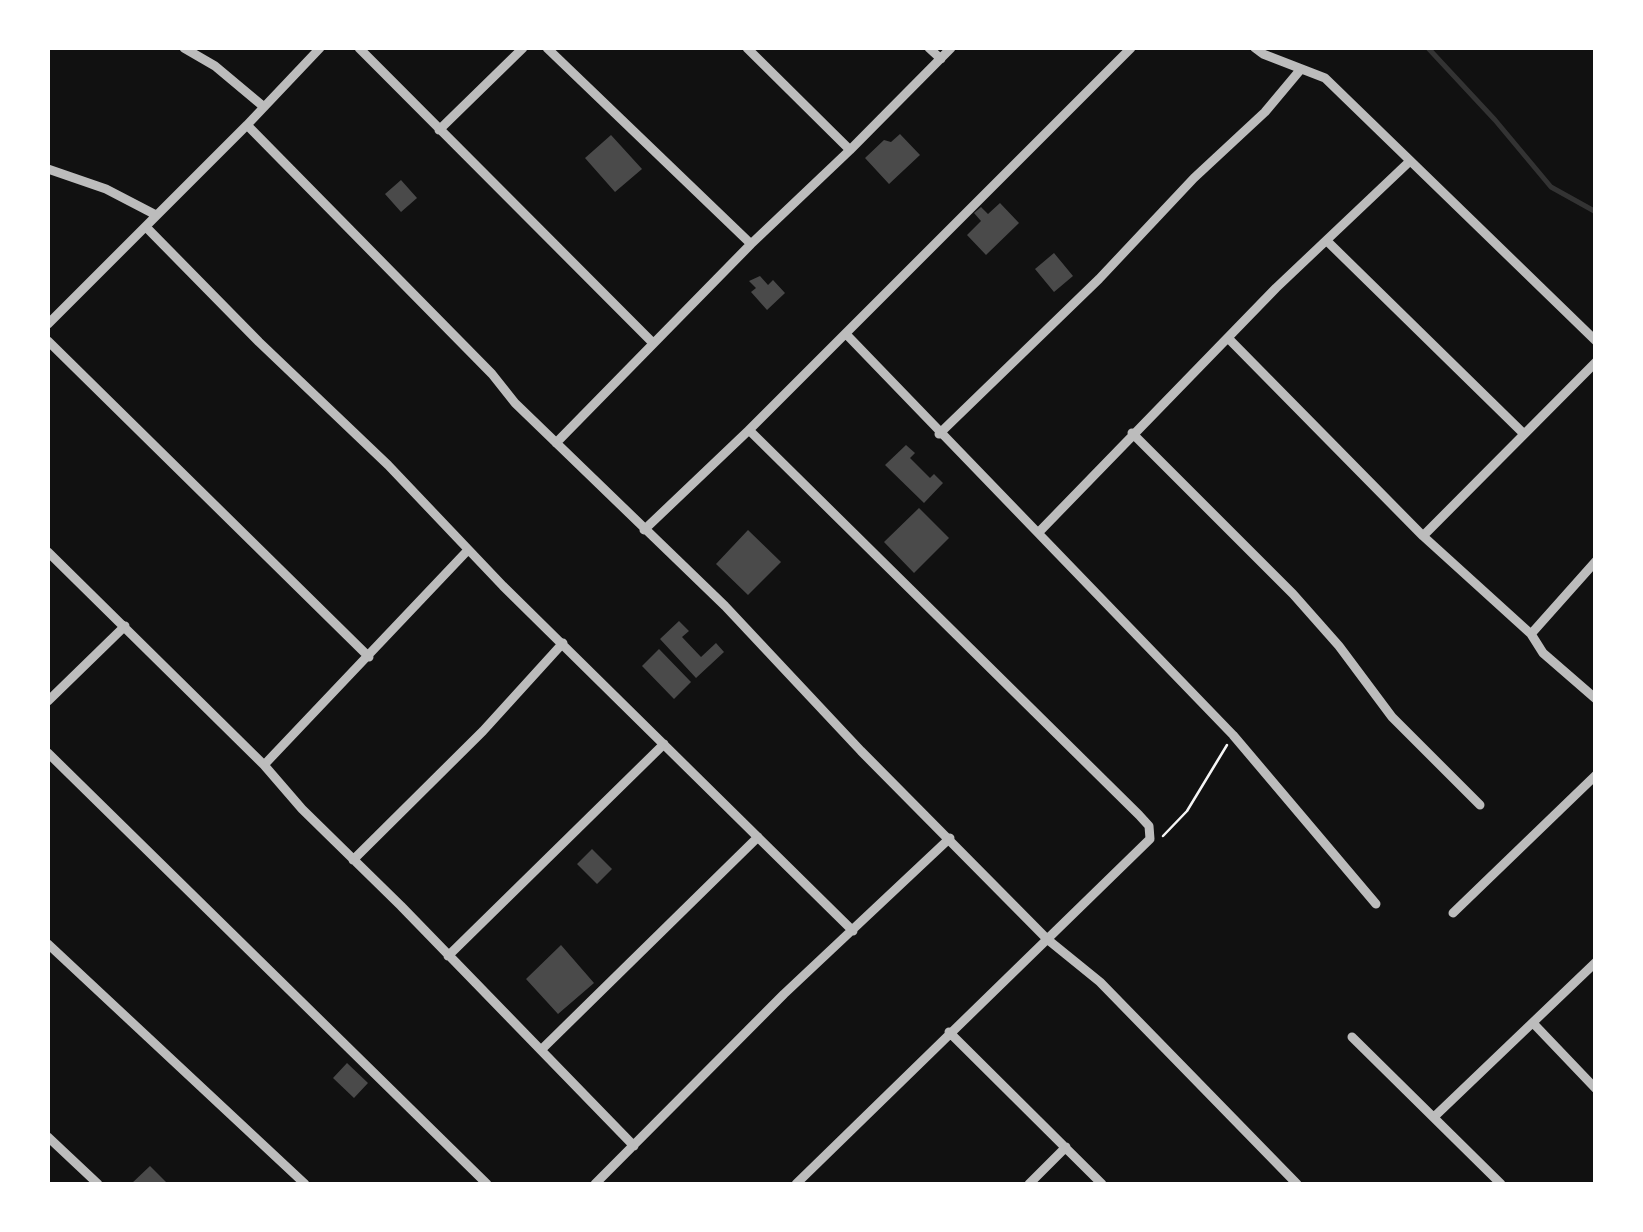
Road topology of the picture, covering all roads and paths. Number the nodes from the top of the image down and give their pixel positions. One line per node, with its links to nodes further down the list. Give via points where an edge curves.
1 (184, 48): 13 (street)
2 (320, 48): 13 (street)
3 (359, 48): 15 (street)
4 (524, 48): 15 (street)
5 (547, 48): 22 (street)
6 (747, 48): 16 (street)
7 (930, 48): 11 (street)
8 (951, 48): 11 (street)
9 (1131, 48): 24 (street)
10 (1255, 48): 12 (street)
11 (941, 59): 16 (street)
12 (1301, 69): 17 (street, via 1325,78); 32 (street)
13 (264, 107): 14 (street)
14 (247, 125): 19 (street); 34 (street)
15 (439, 130): 28 (street)
16 (850, 150): 22 (street)
17 (1410, 161): 21 (street); 26 (street)
18 (48, 169): 19 (street)
19 (156, 215): 20 (street)
20 (146, 227): 23 (street); 38 (street)
21 (1327, 241): 25 (street); 33 (street)
22 (751, 244): 28 (street)
23 (48, 324)
24 (846, 334): 30 (street); 32 (street)
25 (1228, 338): 31 (street); 37 (street)
26 (1596, 340)
27 (48, 341): 44 (street)
28 (652, 343): 34 (street)
29 (1596, 362): 33 (street)
30 (749, 430): 35 (street); 55 (street, via 1139,814)
31 (1132, 433): 36 (street); 52 (street, via 1293,594 1392,717)
32 (939, 434): 36 (street)
33 (1524, 434): 37 (street)
34 (556, 443): 35 (street)
35 (644, 530): 54 (street)
36 (1039, 532): 47 (street)
37 (1424, 536): 42 (street)
38 (468, 550): 43 (street); 44 (street)
39 (48, 552): 41 (street)
40 (1596, 560): 42 (street)
41 (125, 626): 46 (street); 50 (street)
42 (1530, 634): 45 (street)
43 (563, 643): 48 (street); 56 (street)
44 (369, 656): 50 (street)
45 (1596, 699)
46 (48, 701)
47 (1233, 736): 55 (path, via 1180,820); 57 (street)
48 (664, 744): 53 (street); 62 (street)
49 (48, 753): 75 (street)
50 (264, 765): 56 (street)
51 (1596, 775): 58 (street)
52 (1480, 805)
53 (758, 836): 59 (street); 67 (street)
54 (950, 838): 59 (street); 60 (street)
55 (1150, 839): 60 (street)
56 (353, 860): 62 (street)
57 (1376, 904)
58 (1453, 913)
59 (853, 931): 71 (street)
60 (1047, 939): 65 (street); 80 (street, via 1100,982)
61 (48, 944): 74 (street)
62 (448, 956): 67 (street)
63 (1596, 962): 64 (street)
64 (1534, 1023): 68 (street); 69 (street)
65 (949, 1032): 72 (street); 77 (street)
66 (1352, 1037): 69 (street)
67 (542, 1050): 71 (street)
68 (1596, 1088)
69 (1434, 1116): 81 (street)
70 (48, 1137): 73 (street)
71 (634, 1146): 76 (street)
72 (1066, 1148): 78 (street); 79 (street)
73 (98, 1184)
74 (305, 1184)
75 (487, 1184)
76 (596, 1184)
77 (796, 1184)
78 (1029, 1184)
79 (1102, 1184)
80 (1297, 1184)
81 (1501, 1184)

